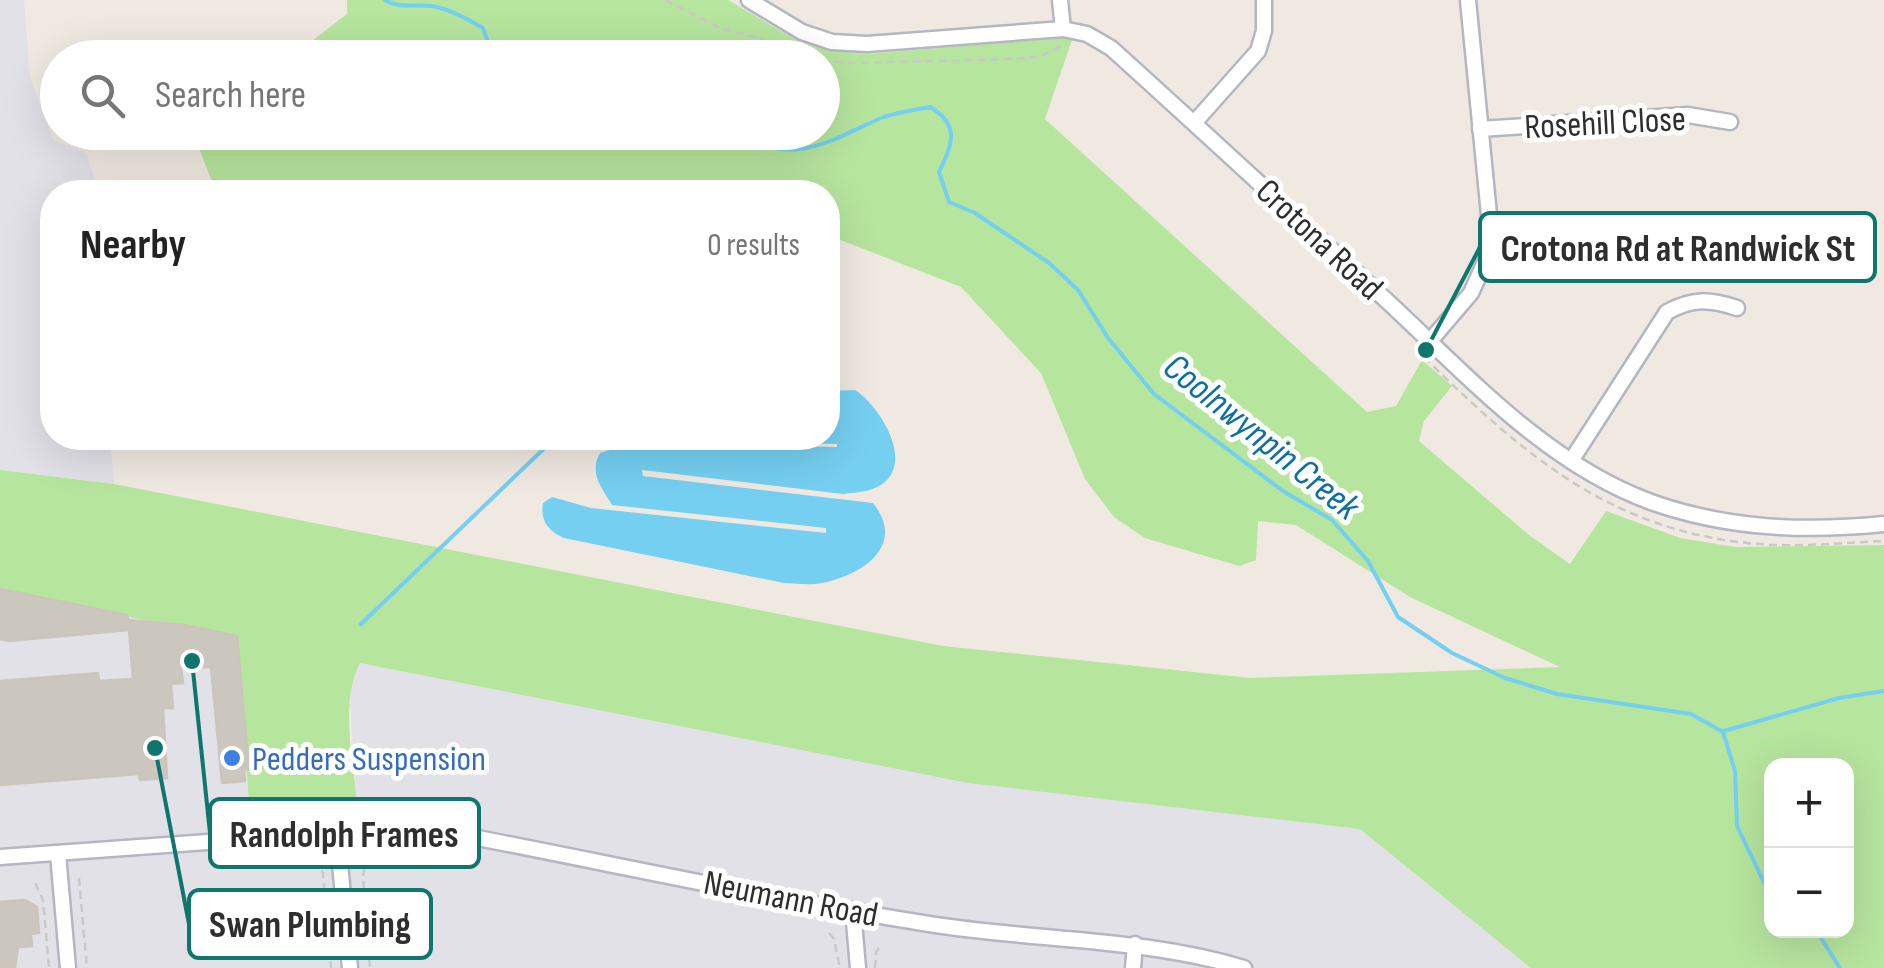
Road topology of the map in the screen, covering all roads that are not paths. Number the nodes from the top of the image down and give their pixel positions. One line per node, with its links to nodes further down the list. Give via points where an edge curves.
1 (749, 0): 6 (street, Crotona Road)
2 (1060, 0): 5 (street)
3 (1264, 0): 9 (street, via 1263,42)
4 (1468, 0): 10 (street)
5 (1062, 29): 7 (street, Crotona Road); 9 (street, Crotona Road, via 1111,48)
6 (826, 40)
7 (840, 42)
8 (1730, 122): 10 (street, Rosehill Close, via 1688,115)
9 (1194, 123): 12 (street, Crotona Road)
10 (1480, 129): 12 (street, via 1490,225 1485,262 1471,294)
11 (1737, 308): 13 (street, via 1687,301 1667,312)
12 (1430, 341): 13 (street, Crotona Road)
13 (1571, 462): 14 (street, Crotona Road, via 1650,501 1719,521 1786,529)
14 (1884, 524)
15 (338, 833): 16 (street, Neumann Road); 18 (street, Neumann Road, via 436,830); 21 (street)
16 (58, 854): 17 (street, Neumann Road); 20 (street)
17 (0, 858)
18 (853, 910): 19 (street, Neumann Road, via 931,925); 22 (street)
19 (1134, 944): 23 (street); 24 (street, Neumann Road)
20 (68, 968)
21 (350, 968)
22 (858, 968)
23 (1133, 968)
24 (1244, 968)

